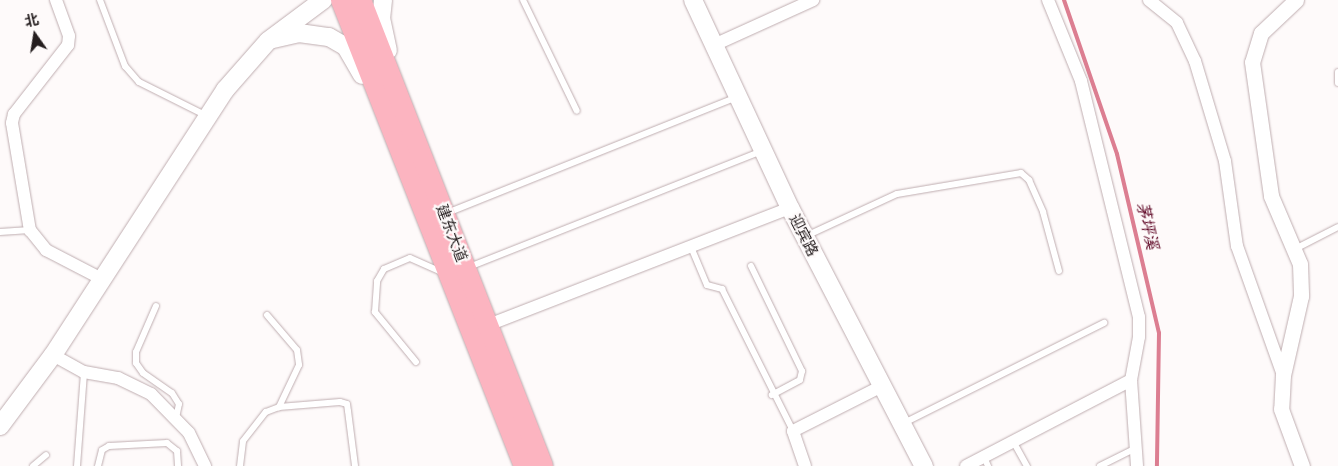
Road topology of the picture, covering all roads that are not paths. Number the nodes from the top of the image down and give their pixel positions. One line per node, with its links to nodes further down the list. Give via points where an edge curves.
1 (56, 0): 28 (street, via 69,36 68,45 14,114 12,123)
2 (100, 0): 23 (lane, via 125,66 139,82)
3 (302, 0): 16 (main road)
4 (323, 0): 16 (main road)
5 (341, 0): 21 (highway, 建东大道)
6 (360, 0): 21 (highway, 建东大道)
7 (383, 0): 21 (main road, via 382,28)
8 (523, 0): 22 (lane)
9 (693, 0): 17 (main road, 迎宾路)
10 (813, 0): 17 (street)
11 (1048, 0): 45 (street, via 1081,80 1139,317 1139,337)
12 (1149, 0): 15 (street)
13 (1172, 0): 15 (street)
14 (1296, 0): 32 (street, via 1261,33 1252,62 1271,196)
15 (1163, 10): 44 (street, via 1177,23 1195,61 1225,161 1237,246)
16 (268, 41): 21 (main road, via 309,33 337,41 352,55); 23 (main road, via 245,64)
17 (714, 45): 20 (main road, 迎宾路)
18 (1338, 72): 19 (lane)
19 (1338, 82)
20 (738, 97): 24 (main road, 迎宾路); 26 (lane)
21 (394, 110): 26 (highway, 建东大道)
22 (577, 111)
23 (207, 116): 36 (main road)
24 (763, 150): 25 (main road, 迎宾路); 35 (lane)
25 (790, 208): 30 (main road, 迎宾路); 31 (street)
26 (436, 217): 35 (highway, 建东大道)
27 (1338, 227): 32 (lane)
28 (30, 230): 29 (lane); 36 (street, via 46,250)
29 (0, 232)
30 (805, 236): 34 (lane, via 897,194 1021,173 1029,180 1043,212); 46 (main road, 迎宾路)
31 (691, 247): 40 (street); 47 (lane, via 708,284 722,289)
32 (1295, 249): 44 (street, via 1300,264 1302,296)
33 (750, 266): 47 (lane, via 802,371 800,380)
34 (1059, 271)
35 (458, 272): 40 (highway, 建东大道); 42 (lane, via 410,258 384,269 377,281 375,312)
36 (102, 279): 41 (main road)
37 (156, 306): 49 (lane, via 136,352 136,363 142,373 172,394 179,404)
38 (267, 316): 48 (lane, via 297,350 299,365)
39 (1104, 323): 50 (lane)
40 (480, 328): 64 (highway, 建东大道); 65 (highway, 建东大道)
41 (52, 355): 43 (street); 51 (main road)
42 (416, 362)
43 (84, 372): 49 (street, via 135,384 166,405); 58 (lane)
44 (1283, 375): 72 (street, via 1281,409 1284,426)
45 (1131, 380): 53 (street); 54 (street)
46 (882, 386): 50 (main road, 迎宾路); 52 (street)
47 (772, 395): 52 (lane)
48 (279, 407): 62 (lane, via 266,412 248,430); 63 (lane, via 346,404)
49 (176, 418): 61 (street)
50 (902, 424): 67 (main road, 迎宾路)
51 (0, 426)
52 (793, 431): 66 (street)
53 (1013, 441): 56 (street); 69 (lane)
54 (1136, 448): 70 (lane); 71 (street)
55 (46, 455): 57 (lane)
56 (986, 462): 68 (street)
57 (33, 466)
58 (77, 466)
59 (98, 466): 60 (lane, via 102,450 109,446 168,443 177,451)
60 (178, 466)
61 (205, 466)
62 (240, 466)
63 (355, 466)
64 (524, 466)
65 (544, 466)
66 (805, 466)
67 (924, 466)
68 (966, 466)
69 (1027, 466)
70 (1100, 466)
71 (1137, 466)
72 (1302, 466)

